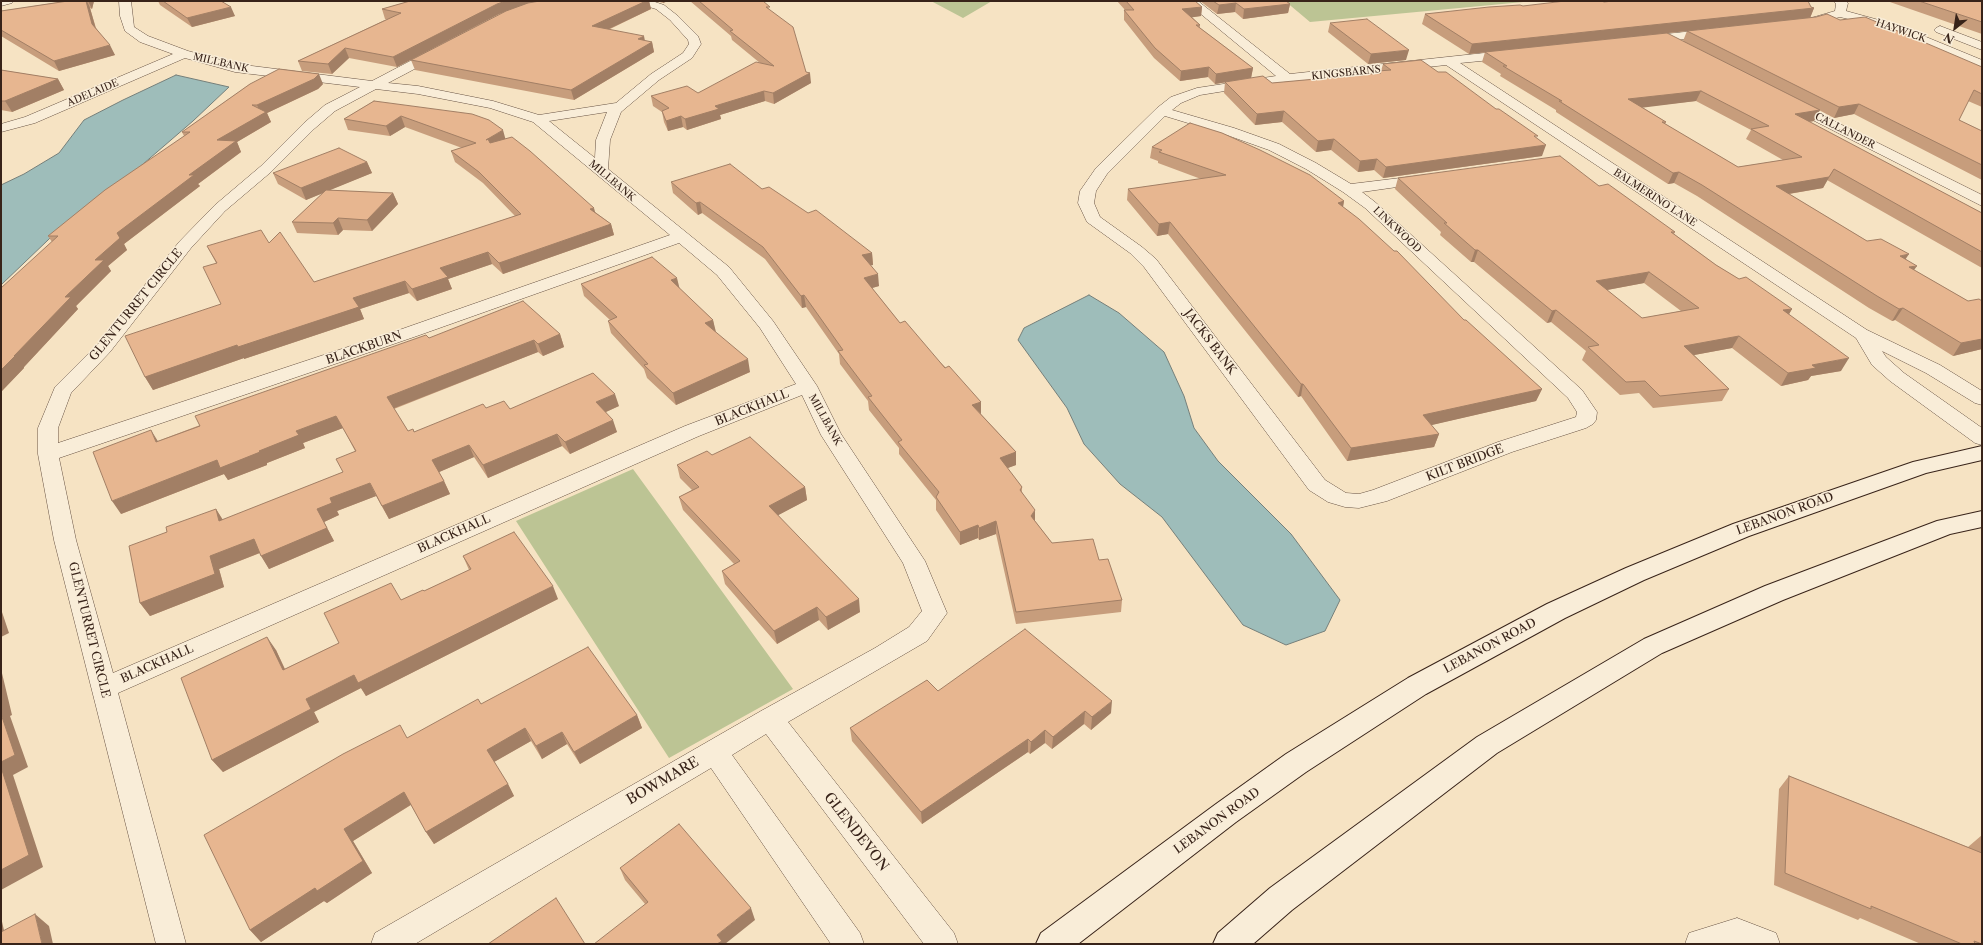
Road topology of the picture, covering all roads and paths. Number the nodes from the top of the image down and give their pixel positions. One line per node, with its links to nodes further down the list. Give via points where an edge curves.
1 (8, 1): 5 (street)
2 (125, 1): 19 (street, MILLBANK, via 129,29 144,39)
3 (640, 1): 25 (street, via 660,7 694,39 695,44 688,55 655,77)
4 (1191, 1): 22 (street)
5 (1, 3)
6 (1841, 6): 7 (street); 8 (street, via 1811,22); 15 (street, HAYWICK)
7 (1861, 6)
8 (1796, 24)
9 (1931, 27): 12 (street, HAYWICK)
10 (1728, 32): 11 (street)
11 (1665, 38): 13 (street); 17 (street)
12 (1961, 39): 15 (street); 16 (street, HAYWICK)
13 (1636, 41)
14 (452, 44): 23 (street, GLENTURRET CIRCLE)
15 (1936, 44): 21 (street, HAYWICK)
16 (1982, 46)
17 (1684, 48)
18 (1523, 53): 20 (street, KINGSBARNS)
19 (184, 54): 23 (street, MILLBANK, via 235,68); 28 (street, ADELAIDE, via 30,120)
20 (1450, 62): 22 (street, KINGSBARNS); 29 (street, BALMERINO LANE)
21 (1982, 64)
22 (1288, 79): 26 (street, KINGSBARNS, via 1197,92 1176,100)
23 (375, 84): 27 (street, MILLBANK, via 493,105); 42 (street, GLENTURRET CIRCLE, via 330,108 266,169 220,208 185,245 104,348 62,391 48,428)
24 (1776, 95): 35 (street, CALLANDER)
25 (620, 106): 27 (street); 31 (street, via 612,115 603,140)
26 (1162, 111): 33 (street, KINGSBARNS, via 1101,171); 34 (street, LINKWOOD, via 1229,130 1274,148 1311,166)
27 (538, 119): 31 (street, MILLBANK)
28 (1, 128)
29 (1591, 156): 30 (street); 37 (street, BALMERINO LANE)
30 (1568, 159)
31 (601, 171): 36 (street, MILLBANK)
32 (1442, 176): 34 (street)
33 (1090, 187): 44 (street, JACKS BANK, via 1086,203 1093,219 1150,263 1317,485)
34 (1348, 189): 40 (street, LINKWOOD, via 1370,205 1575,394 1584,404)
35 (1982, 201)
36 (680, 237): 38 (street, MILLBANK, via 723,271 767,325); 42 (street, BLACKBURN)
37 (1861, 334): 39 (street, BALMERINO LANE, via 1933,370); 41 (street, BALMERINO LANE, via 1879,362)
38 (806, 386): 46 (street, MILLBANK, via 832,434 914,561); 47 (street, BLACKHALL, via 685,434)
39 (1982, 399)
40 (1587, 416): 44 (street, KILT BRIDGE, via 1586,420 1579,424 1505,447 1373,498 1355,501)
41 (1982, 438)
42 (48, 454): 47 (street, GLENTURRET CIRCLE, via 66,540)
43 (1982, 454): 54 (main road, LEBANON ROAD, via 1921,467 1804,506 1635,574 1556,611 1417,686 1296,763)
44 (1340, 499)
45 (1982, 519): 55 (main road, via 1945,527 1774,593 1654,646 1487,744 1282,898)
46 (935, 613): 48 (street, BOWMARE, via 918,634 884,656)
47 (104, 688): 50 (street, GLENTURRET CIRCLE)
48 (770, 719): 49 (street, BOWMARE); 53 (street, GLENDEVON)
49 (714, 752): 51 (street, BOWMARE); 52 (street)
50 (171, 944)
51 (386, 944)
52 (849, 944)
53 (943, 944)
54 (1052, 944)
55 (1229, 944)
56 (1701, 944): 57 (street, via 1737,933)
57 (1765, 944)

